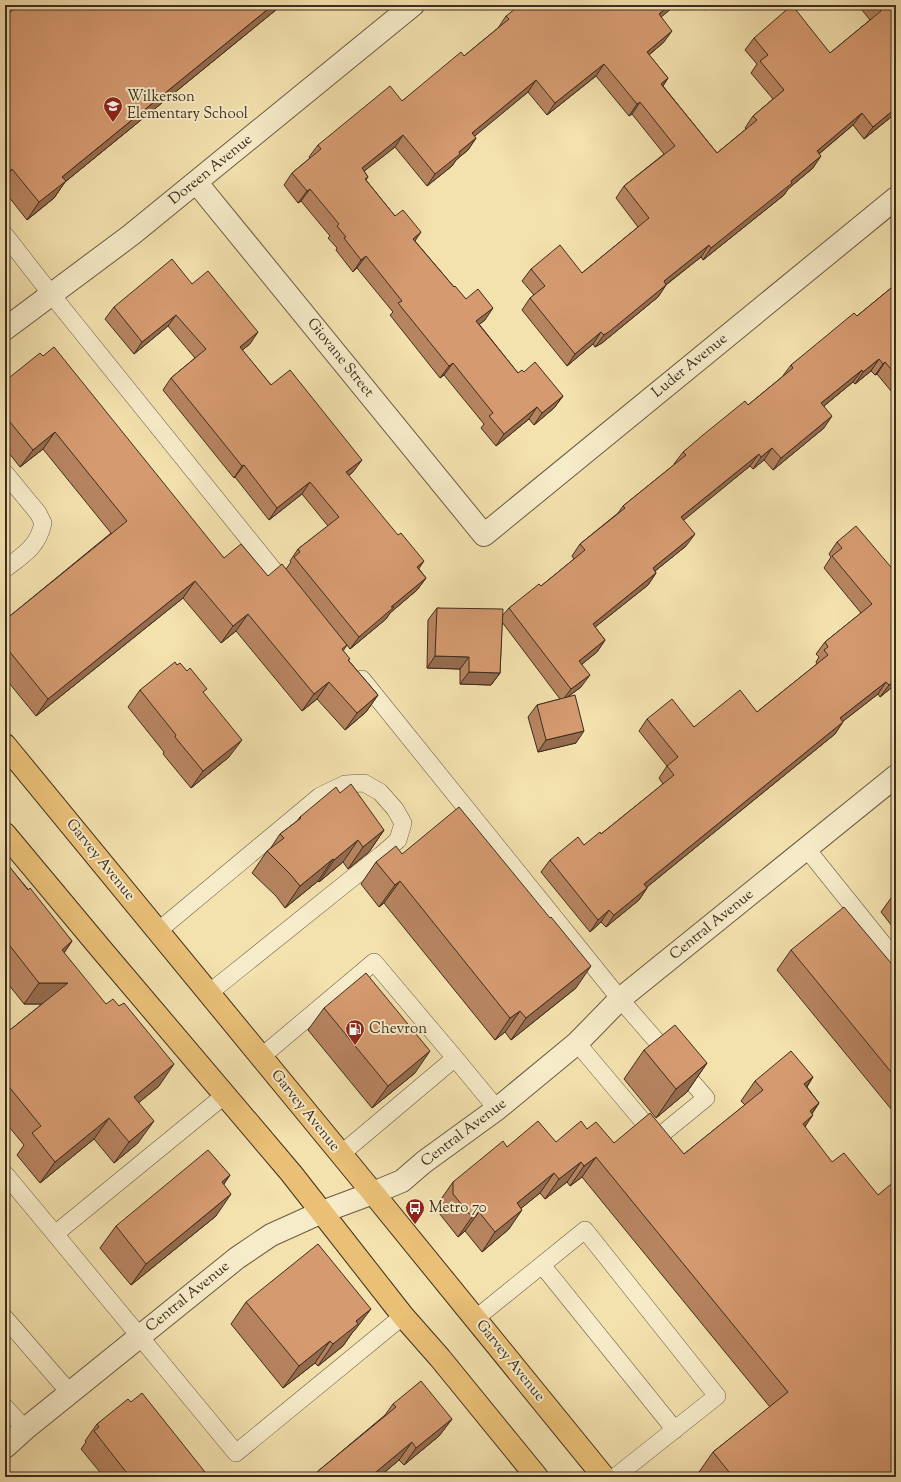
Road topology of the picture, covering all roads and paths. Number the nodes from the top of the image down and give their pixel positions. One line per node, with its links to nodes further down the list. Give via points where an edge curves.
1 (413, 5): 2 (street, Doreen Avenue)
2 (196, 182): 5 (street, Doreen Avenue, via 131,235); 8 (street, Giovane Street)
3 (896, 198): 8 (street, Luder Avenue)
4 (5, 235): 5 (lane)
5 (51, 294): 6 (street, Doreen Avenue); 10 (lane)
6 (5, 329)
7 (5, 473): 9 (lane, via 38,513 43,523 41,535 32,548)
8 (484, 535)
9 (5, 569)
10 (296, 597)
11 (350, 665): 19 (lane)
12 (5, 745): 16 (main road, Garvey Avenue)
13 (896, 776): 15 (street, Central Avenue)
14 (5, 834): 23 (main road)
15 (806, 848): 17 (lane); 19 (street, Central Avenue)
16 (158, 932): 18 (main road, Garvey Avenue); 18 (lane, via 320,796 345,784 364,782 380,792 395,809 403,823 398,840)
17 (896, 960)
18 (209, 993): 21 (main road, Garvey Avenue)
19 (620, 999): 20 (street, Central Avenue); 20 (lane, via 706,1098 657,1138)
20 (577, 1043): 24 (street, Central Avenue)
21 (262, 1057): 22 (lane, via 374,962); 25 (main road, Garvey Avenue)
22 (455, 1058): 24 (lane); 25 (lane)
23 (225, 1095): 28 (main road); 29 (lane)
24 (497, 1109): 27 (street, Central Avenue, via 402,1180)
25 (341, 1154): 27 (main road, Garvey Avenue)
26 (5, 1174): 29 (lane)
27 (374, 1193): 28 (street, Central Avenue); 33 (main road, Garvey Avenue)
28 (322, 1212): 31 (main road); 34 (street, Central Avenue, via 271,1235 237,1258)
29 (55, 1234): 34 (lane)
30 (542, 1265): 33 (lane); 38 (lane); 38 (lane, via 585,1230 717,1396)
31 (403, 1316): 34 (lane, via 236,1453); 40 (main road)
32 (5, 1318): 35 (lane)
33 (475, 1318): 41 (main road, Garvey Avenue)
34 (140, 1336): 35 (street, Central Avenue)
35 (70, 1393): 37 (street, Central Avenue)
36 (5, 1408): 37 (lane)
37 (25, 1429): 39 (street, Central Avenue)
38 (675, 1430): 42 (lane)
39 (5, 1447)
40 (537, 1477)
41 (604, 1477)
42 (616, 1477)

